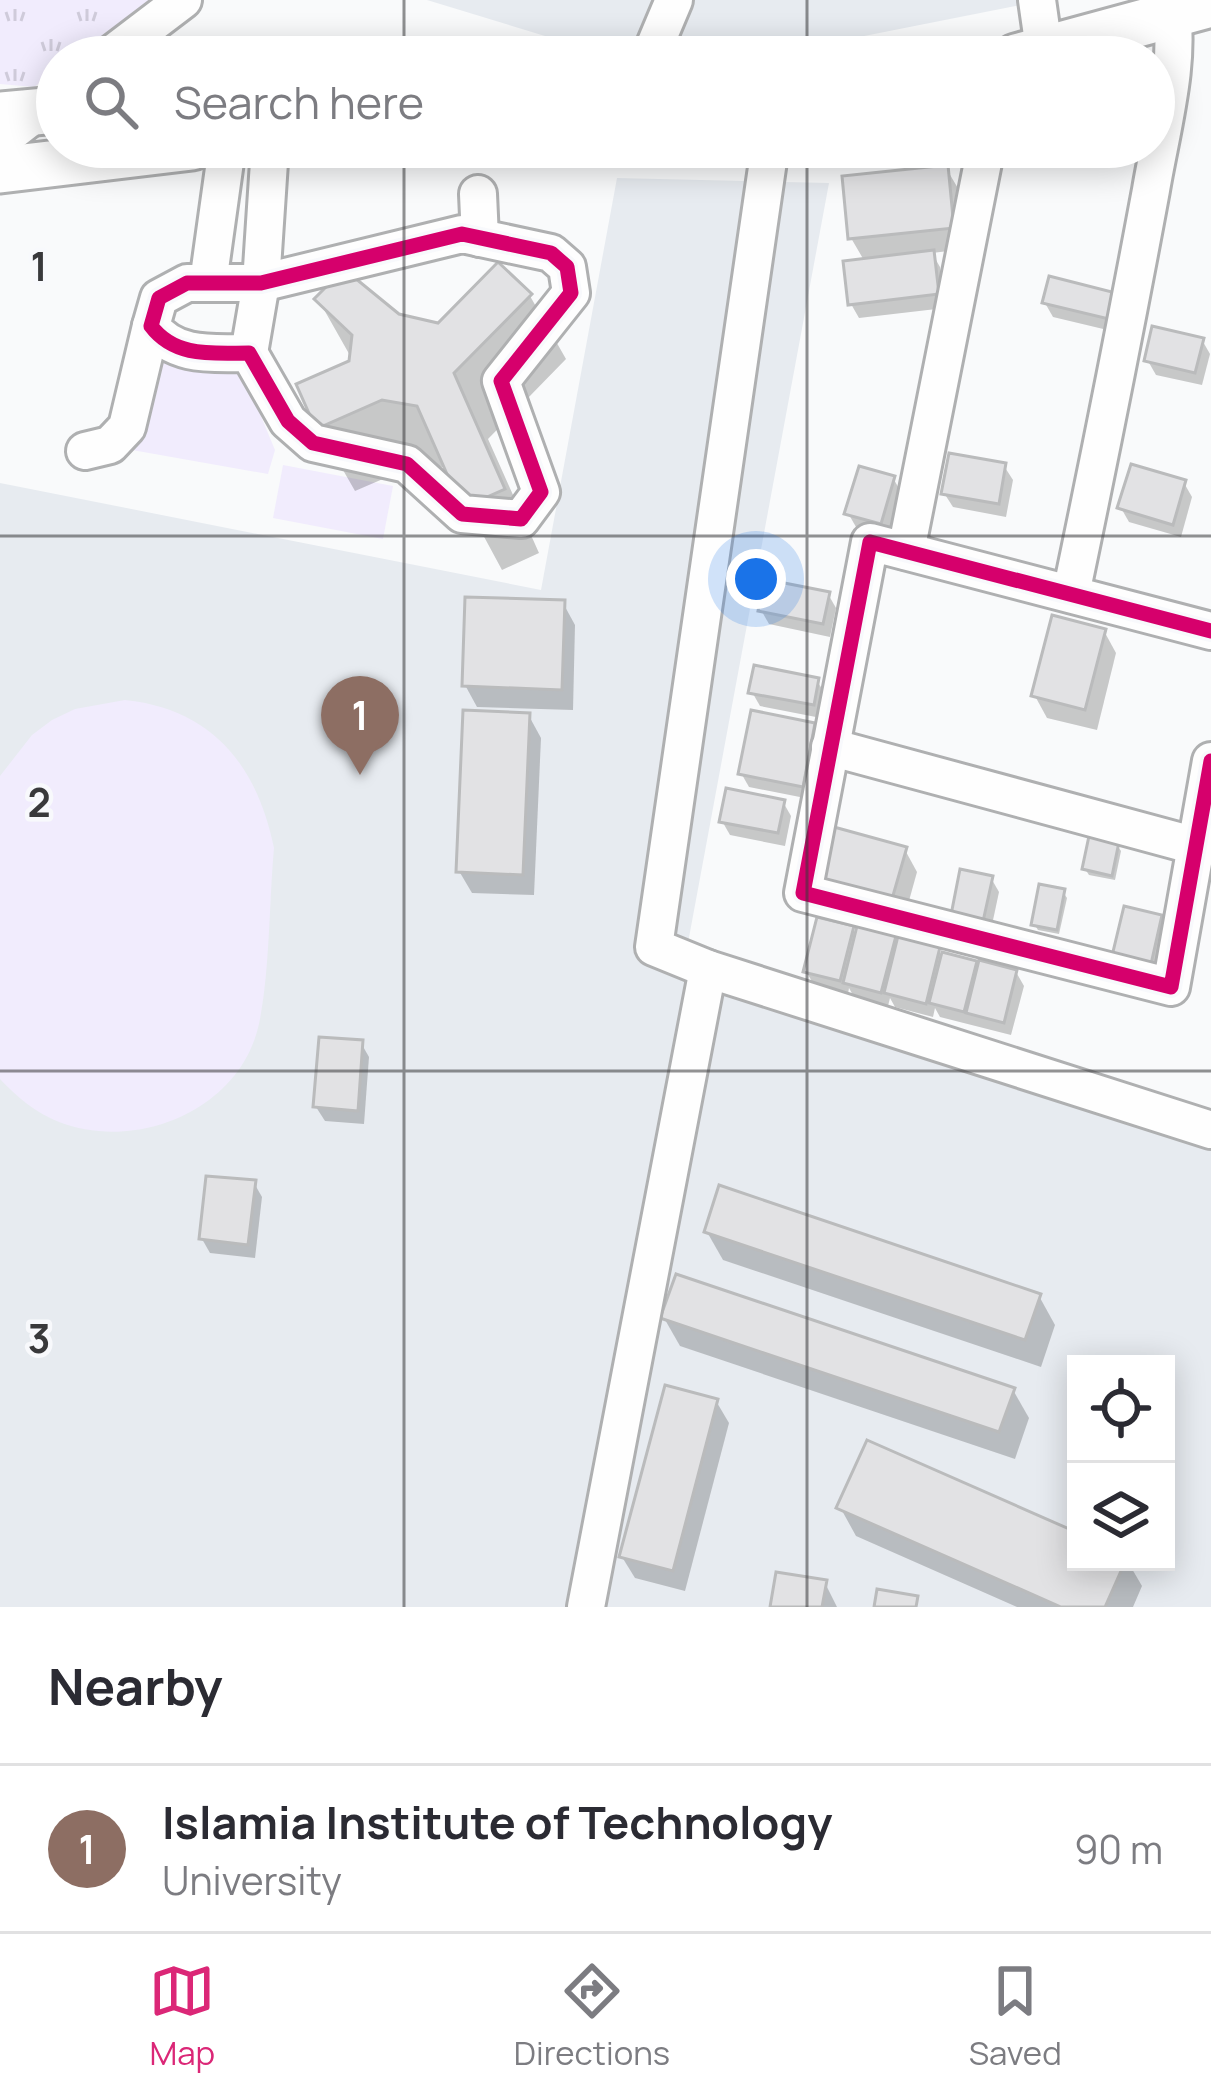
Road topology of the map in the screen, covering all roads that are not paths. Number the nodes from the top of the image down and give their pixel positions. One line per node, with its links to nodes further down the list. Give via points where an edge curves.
1 (183, 0): 5 (street)
2 (674, 0): 6 (street)
3 (1037, 0): 7 (street)
4 (1185, 6): 8 (main road); 9 (street)
5 (136, 36)
6 (659, 36)
7 (1032, 36)
8 (1086, 36)
9 (1175, 57)
10 (36, 110): 11 (street)
11 (0, 141)
12 (36, 166): 18 (main road)
13 (224, 168): 21 (street)
14 (269, 168): 22 (street)
15 (767, 168): 32 (street, via 654,947)
16 (982, 168): 26 (street)
17 (1155, 168): 27 (street)
18 (0, 170)
19 (478, 194): 20 (street)
20 (480, 238): 22 (street, via 462,234); 24 (street, via 551,254 567,268 571,293 501,381 541,492 521,519 462,514 407,464 314,443 288,421)
21 (208, 283): 22 (street); 23 (street, via 187,283 159,298)
22 (262, 283): 24 (street)
23 (151, 326): 24 (street, via 160,339 193,353); 25 (street, via 128,427 110,446)
24 (249, 353)
25 (85, 451)
26 (906, 551): 27 (street); 29 (street, via 870,542)
27 (1071, 594): 28 (street)
28 (1211, 631)
29 (830, 747): 31 (street); 31 (street, via 803,892 1171,987)
30 (1211, 761): 31 (street)
31 (1196, 846)
32 (708, 969): 33 (street); 34 (street)
33 (1211, 1130)
34 (586, 1607)

